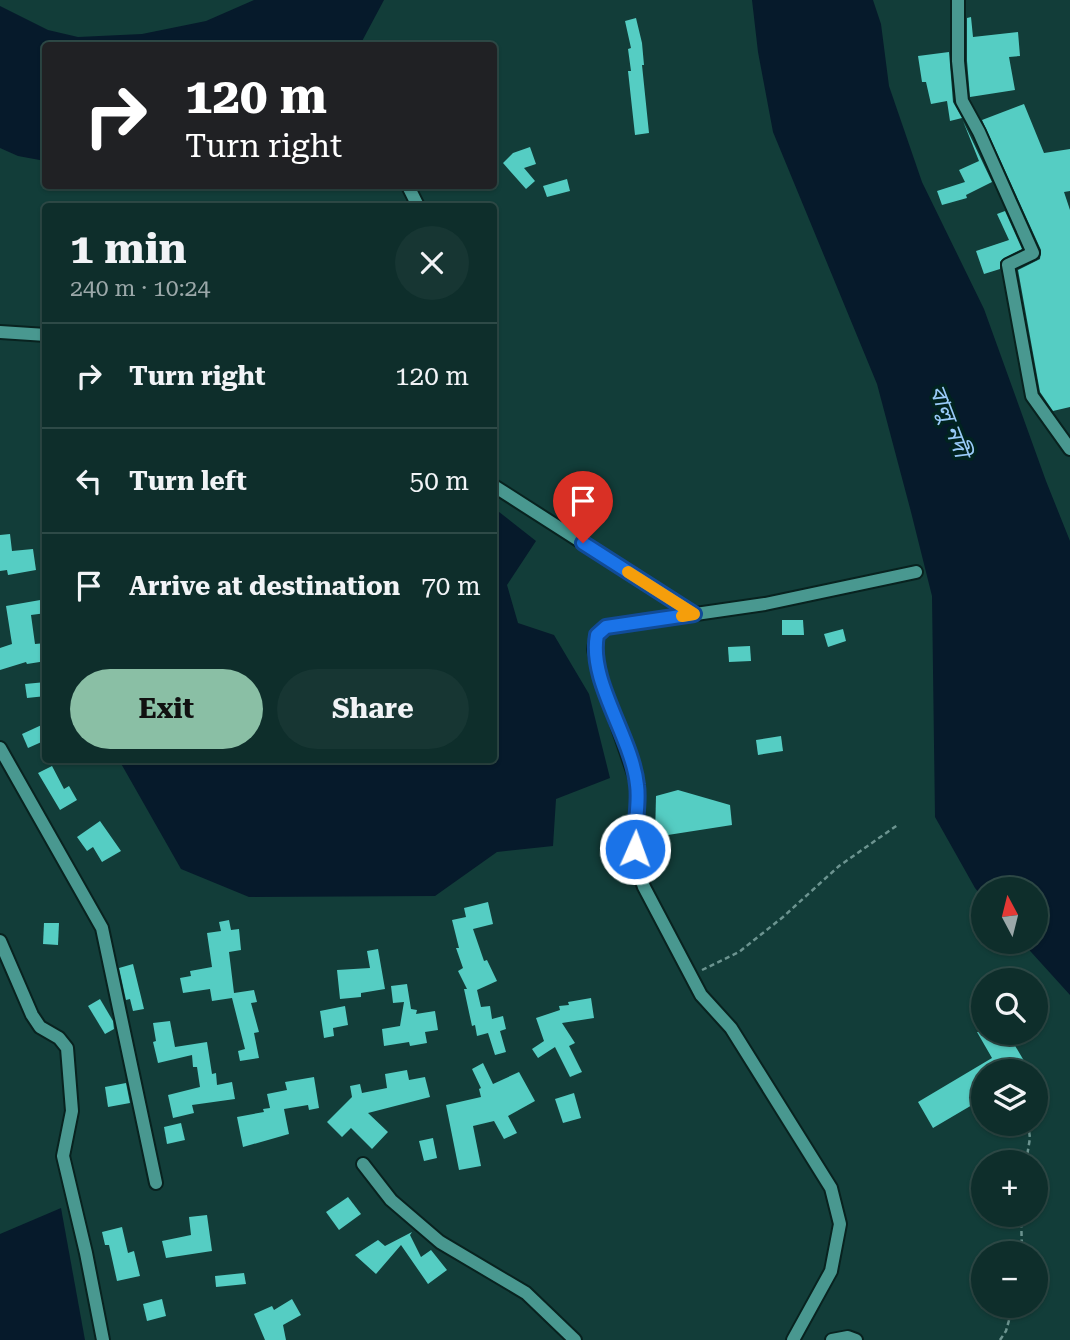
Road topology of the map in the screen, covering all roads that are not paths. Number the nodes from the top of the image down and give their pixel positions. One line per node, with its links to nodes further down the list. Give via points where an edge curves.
1 (958, 0): 4 (street, via 962,101 1033,253 1008,265 1032,396)
2 (0, 332): 3 (street)
3 (42, 335)
4 (1070, 449)
5 (497, 488): 7 (street)
6 (916, 572): 7 (street)
7 (694, 614): 14 (street, via 606,627 597,635 594,649 637,783 634,832 637,867 645,887 689,976 731,1028 831,1188 840,1224 831,1271)
8 (0, 748): 11 (street, via 102,928)
9 (0, 941): 12 (street, via 40,1027 67,1048 72,1111 63,1156)
10 (363, 1164): 13 (street, via 391,1200 440,1242 526,1293)
11 (156, 1183)
12 (103, 1340)
13 (575, 1340)
14 (793, 1340)
15 (832, 1340): 16 (street)
16 (856, 1340)

